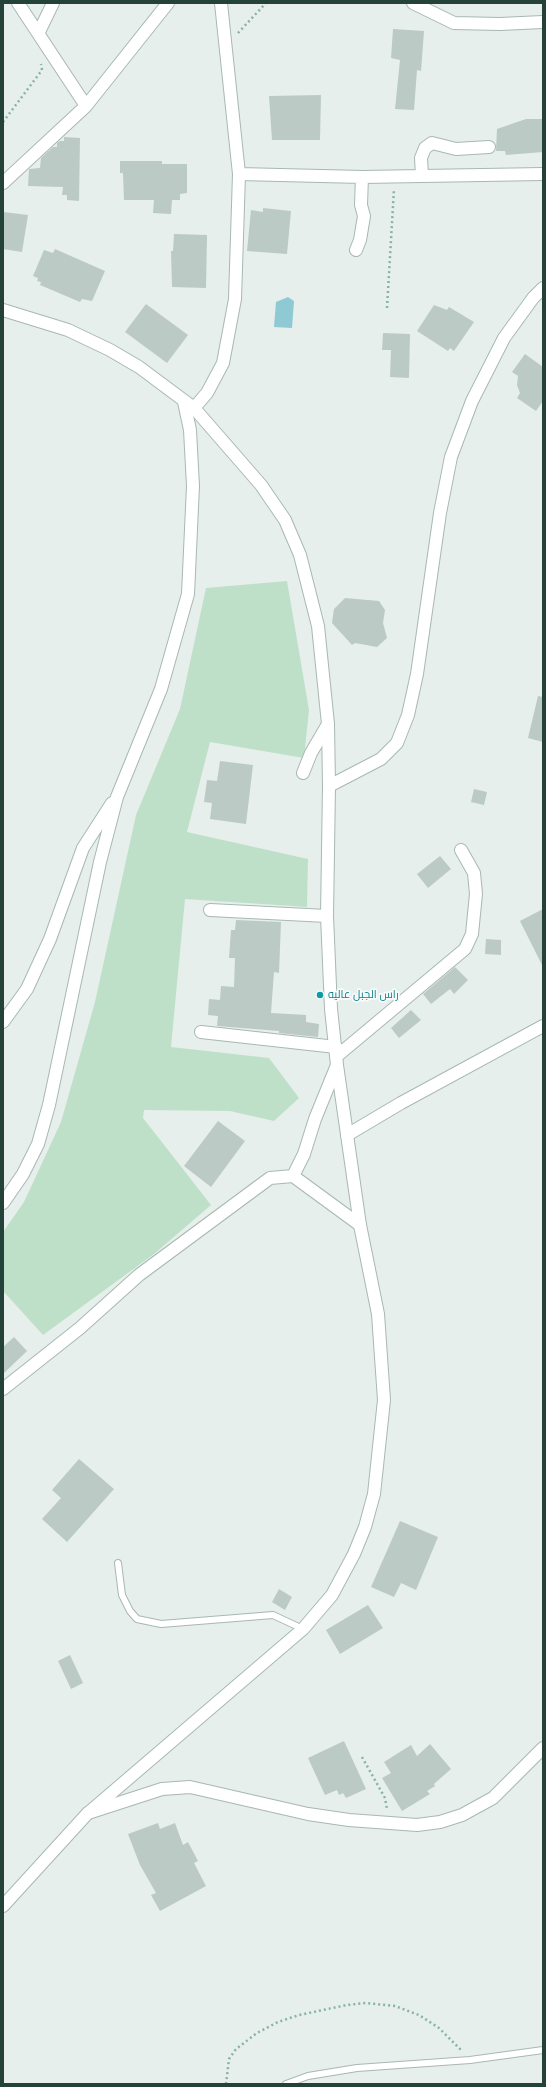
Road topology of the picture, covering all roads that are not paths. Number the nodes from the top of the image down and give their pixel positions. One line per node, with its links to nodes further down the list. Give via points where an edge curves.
1 (18, 3): 7 (street)
2 (54, 3): 7 (street)
3 (168, 3): 8 (street)
4 (221, 3): 10 (street)
5 (413, 3): 6 (street, via 454,23)
6 (543, 22)
7 (39, 32): 8 (street)
8 (86, 106): 14 (street)
9 (489, 147): 12 (street, via 456,148 432,143 425,148 421,158)
10 (239, 174): 13 (street); 18 (street, via 235,299 223,363 207,393)
11 (543, 174): 12 (street)
12 (422, 176): 13 (street)
13 (362, 177): 15 (street, via 361,205 364,216)
14 (3, 183)
15 (356, 250)
16 (543, 288): 21 (street, via 504,338 472,401 451,457 440,513 417,674 408,715 397,743 381,759)
17 (3, 310): 18 (street, via 68,330 110,350 139,367)
18 (189, 405): 19 (street, via 261,485 285,520 300,555 318,626); 22 (street, via 193,486 188,594 161,689)
19 (328, 724): 20 (street); 21 (street)
20 (303, 773)
21 (329, 786): 25 (street)
22 (117, 797): 26 (street, via 83,848 50,939 27,989); 32 (street, via 100,862 49,1105 38,1144 23,1174)
23 (461, 850): 29 (street, via 474,873 476,894 472,934 465,949)
24 (210, 910): 25 (street)
25 (327, 916): 29 (street, via 328,968)
26 (3, 1022)
27 (543, 1026): 30 (street, via 400,1103)
28 (201, 1032): 29 (street)
29 (337, 1056): 30 (street); 31 (street, via 304,1154)
30 (347, 1135): 33 (street)
31 (293, 1176): 33 (street); 34 (street, via 270,1178 264,1182 139,1275 80,1328)
32 (3, 1203)
33 (360, 1225): 36 (street, via 378,1314 383,1392 374,1494 354,1554 332,1595)
34 (3, 1389)
35 (118, 1563): 36 (lane, via 122,1595 130,1612 138,1618 161,1624 273,1615)
36 (303, 1628): 38 (street)
37 (543, 1748): 38 (street, via 493,1798 462,1815 440,1822 417,1825 349,1820 308,1814 190,1787 162,1789)
38 (87, 1814): 39 (street)
39 (4, 1904)
40 (543, 2050): 41 (lane, via 470,2060 357,2068 308,2076)
41 (286, 2084)

